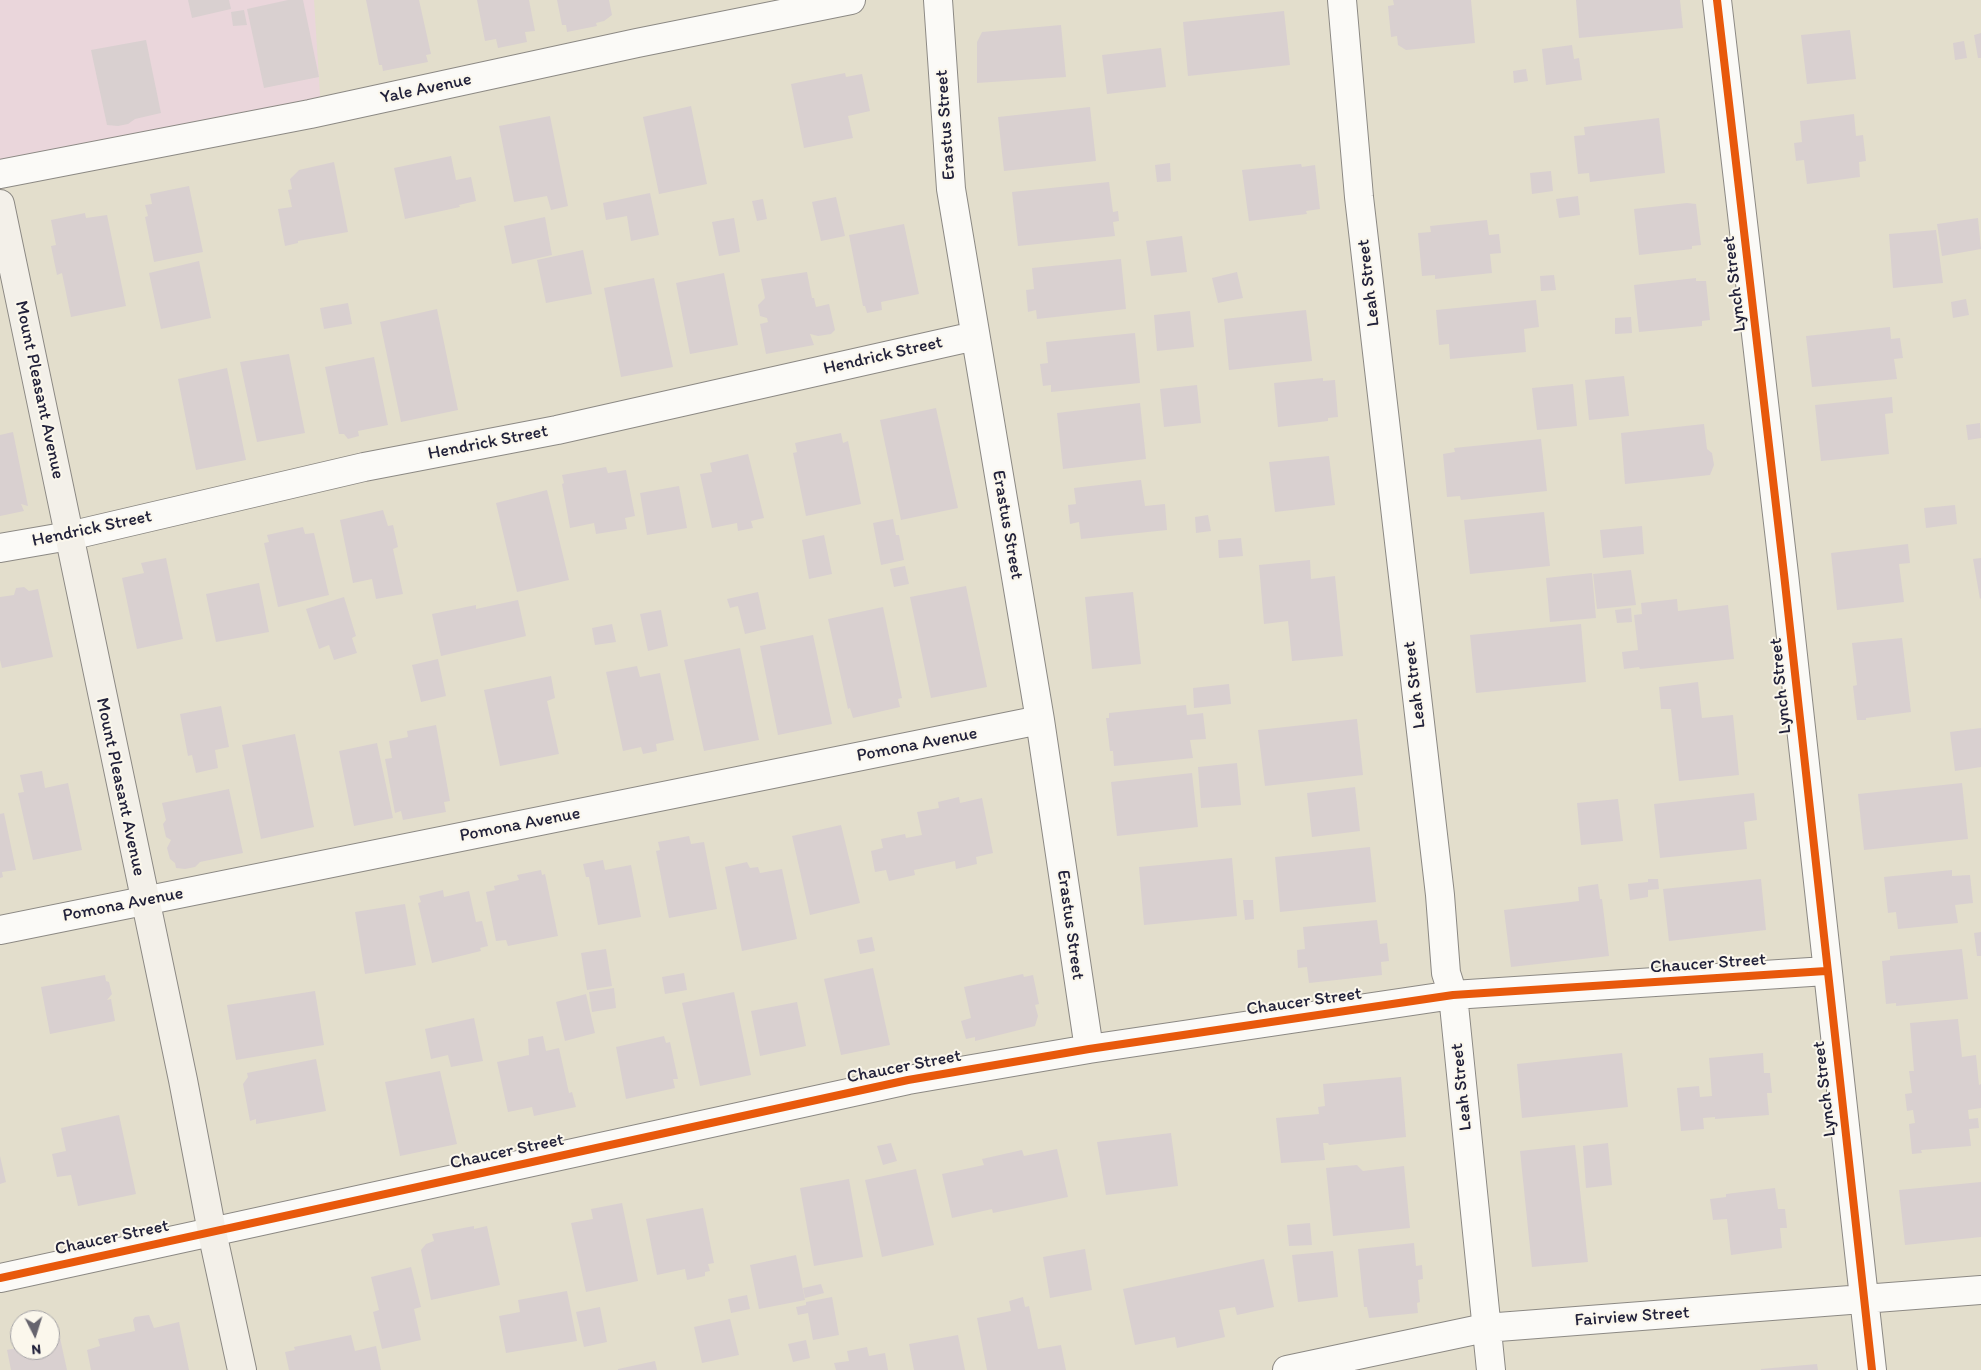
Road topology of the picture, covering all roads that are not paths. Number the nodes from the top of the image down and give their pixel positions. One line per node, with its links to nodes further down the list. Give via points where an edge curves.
1 (851, 0): 5 (street, Yale Avenue, via 310,114)
2 (938, 0): 7 (street, Erastus Street, via 951,189)
3 (1342, 0): 14 (street, Leah Street, via 1359,197 1440,895 1446,973)
4 (1717, 0): 13 (street, Lynch Street, via 1784,574)
5 (0, 174)
6 (0, 204): 8 (main road, Mount Pleasant Avenue)
7 (975, 336): 8 (street, Hendrick Street, via 557,430 364,467); 10 (street, Erastus Street)
8 (69, 536): 9 (street, Hendrick Street); 11 (main road, Mount Pleasant Avenue)
9 (0, 548)
10 (1040, 720): 11 (street, Pomona Avenue); 15 (street, Erastus Street)
11 (144, 900): 12 (street, Pomona Avenue); 16 (main road, Mount Pleasant Avenue)
12 (0, 930)
13 (1826, 971): 14 (street, Chaucer Street); 19 (street, Lynch Street)
14 (1452, 995): 15 (street, Chaucer Street); 20 (street, Leah Street)
15 (1089, 1048): 16 (street, Chaucer Street, via 908,1080)
16 (212, 1232): 17 (street, Chaucer Street); 21 (main road, Mount Pleasant Avenue)
17 (0, 1278)
18 (1981, 1290): 19 (street, Fairview Street)
19 (1864, 1300): 20 (street, Fairview Street); 24 (street, Lynch Street)
20 (1485, 1328): 22 (street, Fairview Street); 23 (street, Leah Street)
21 (242, 1370)
22 (1287, 1370)
23 (1491, 1370)
24 (1872, 1370)

